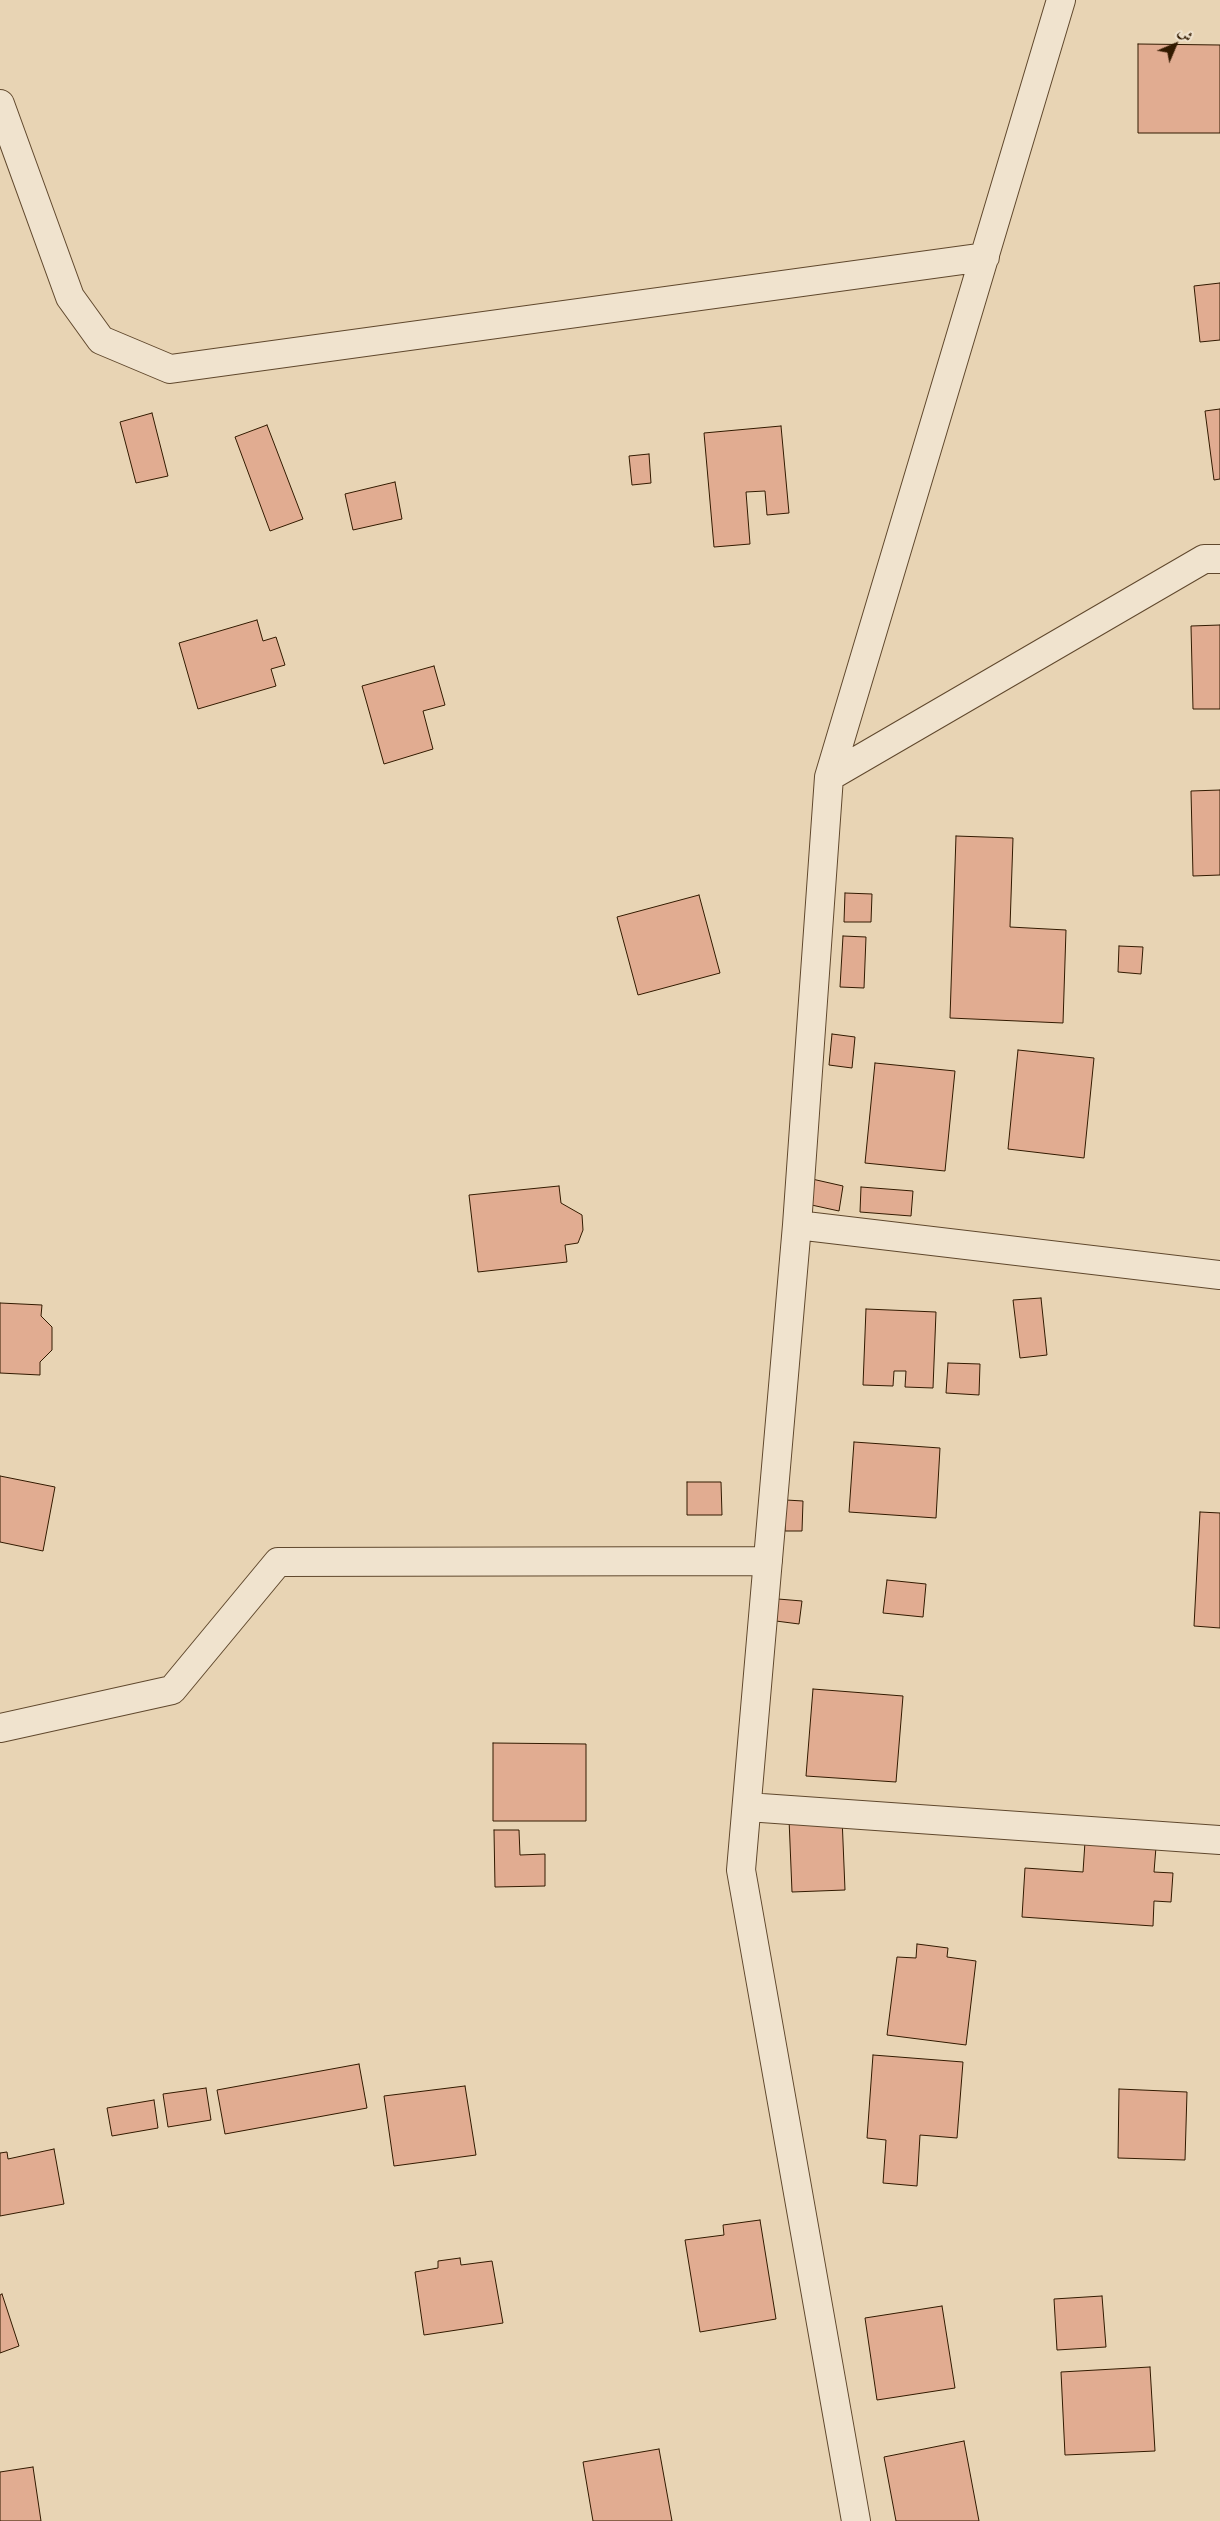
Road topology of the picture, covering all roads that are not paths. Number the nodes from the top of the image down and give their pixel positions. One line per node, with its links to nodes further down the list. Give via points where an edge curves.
1 (1061, 0): 3 (street)
2 (0, 104): 3 (street, via 70,297 101,340 170,368)
3 (984, 257): 5 (street)
4 (1220, 560): 5 (street, via 1204,559)
5 (829, 777): 6 (street)
6 (797, 1225): 7 (street); 8 (street)
7 (1220, 1275)
8 (768, 1561): 9 (street, via 278,1562 172,1690); 10 (street)
9 (0, 1728)
10 (747, 1806): 11 (street); 12 (street, via 741,1870)
11 (1220, 1840)
12 (856, 2521)

